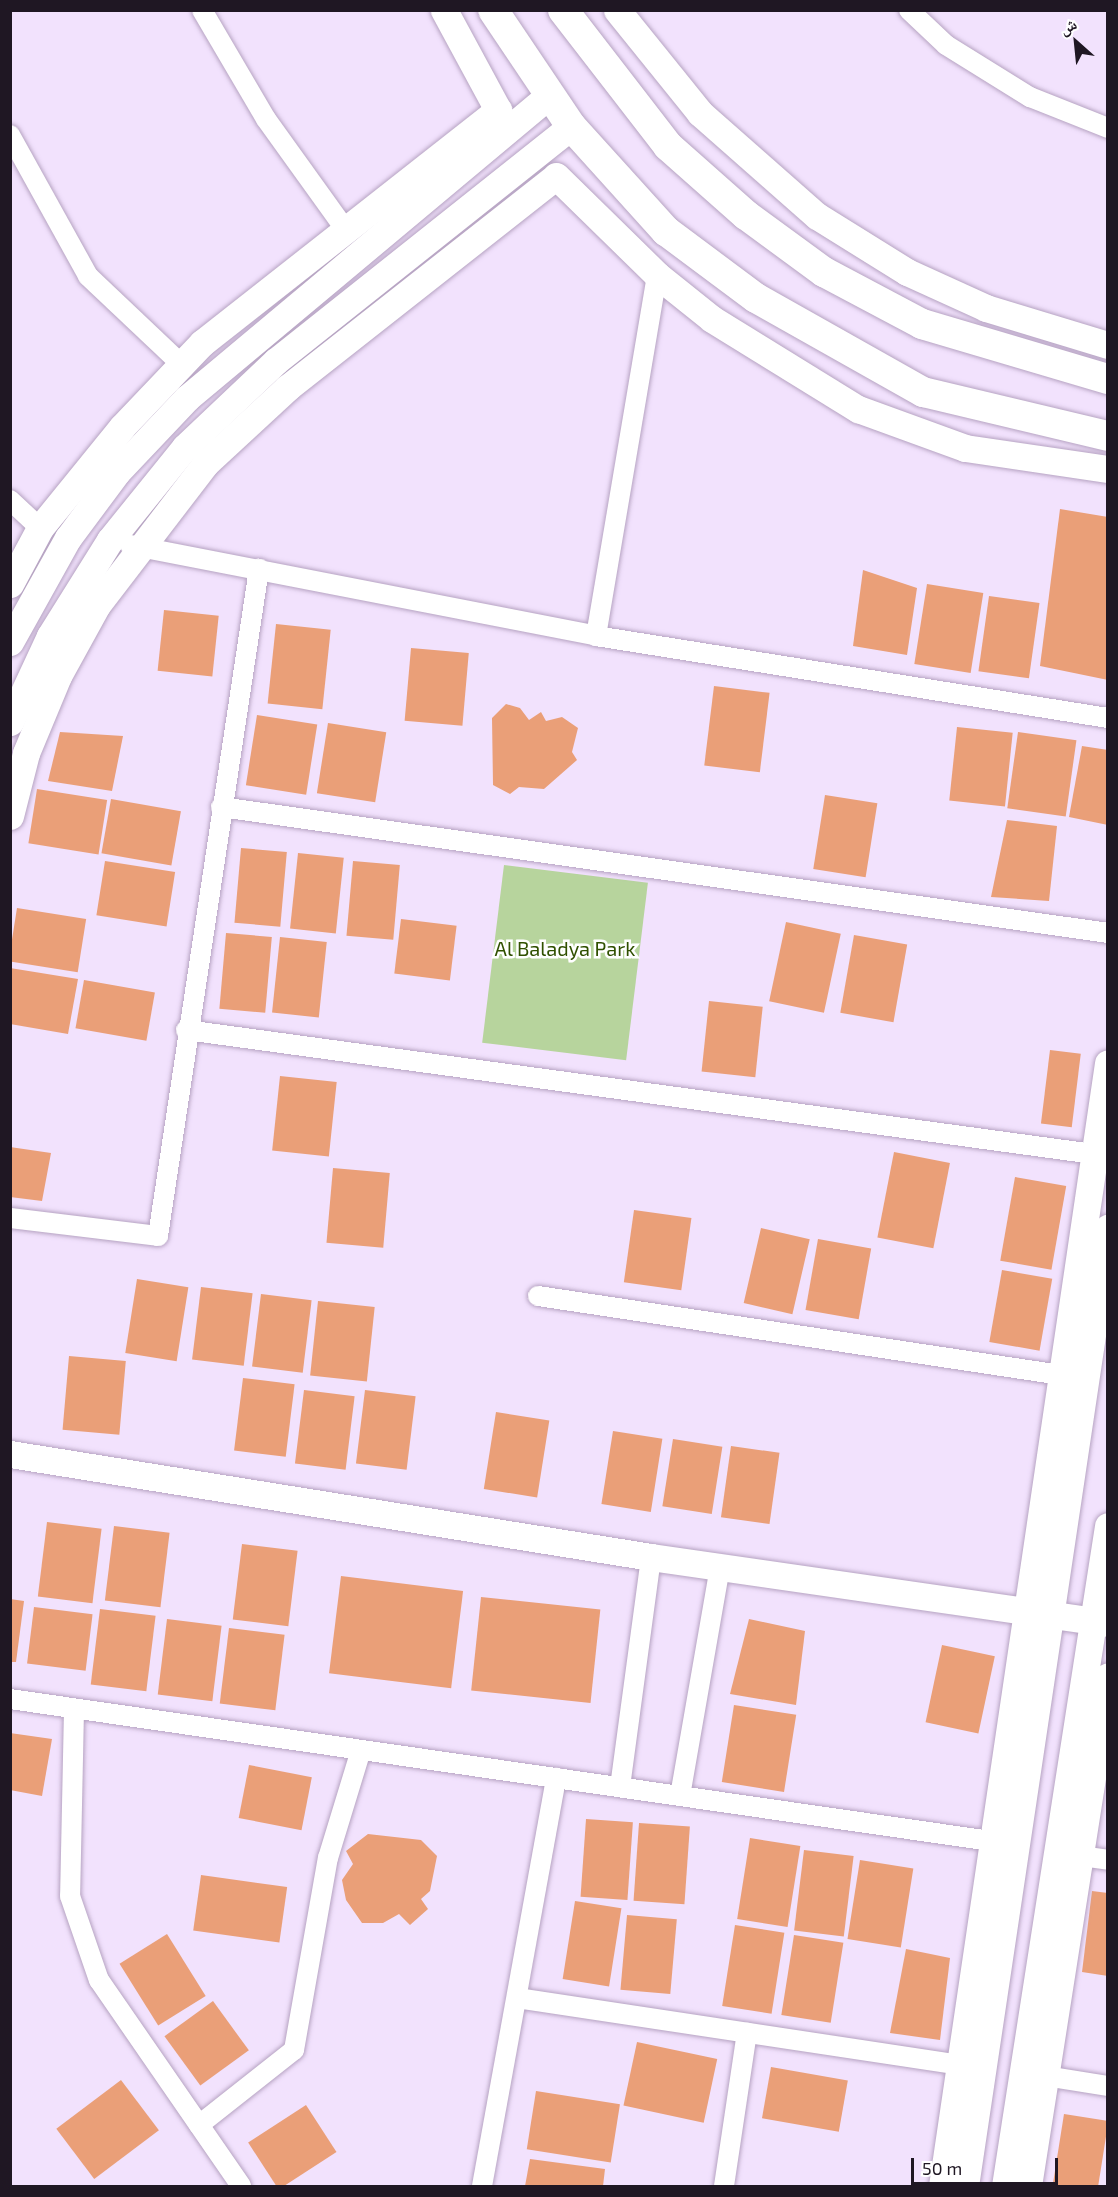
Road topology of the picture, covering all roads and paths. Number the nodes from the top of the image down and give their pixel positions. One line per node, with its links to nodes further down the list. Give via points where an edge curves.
1 (202, 10): 11 (street, via 267,119)
2 (444, 10): 11 (main road, via 498,110)
3 (494, 10): 7 (main road)
4 (563, 10): 15 (main road, via 668,147 746,215 825,272 922,324)
5 (617, 10): 13 (main road, via 700,113 817,216 907,272 986,308)
6 (909, 10): 9 (street, via 946,45 1030,98)
7 (550, 95): 8 (main road); 25 (main road, via 187,398 117,472 69,538)
8 (571, 126): 16 (main road, via 666,231 756,298 842,351 923,392); 20 (main road, via 276,361 185,447)
9 (1107, 128)
10 (10, 135): 14 (street, via 88,276)
11 (345, 229): 14 (main road)
12 (657, 275): 17 (main road, via 786,369 919,436 965,448); 21 (main road, via 556,176 287,388 205,464); 24 (street)
13 (1107, 345)
14 (182, 365): 19 (main road, via 122,427)
15 (1107, 379)
16 (1107, 436)
17 (1107, 469)
18 (10, 500): 19 (street)
19 (40, 528): 23 (main road)
20 (110, 540): 21 (street); 27 (main road, via 50,636)
21 (137, 547): 22 (street); 29 (main road, via 58,676 26,753)
22 (259, 569): 24 (street); 28 (street)
23 (10, 584)
24 (596, 636): 26 (street)
25 (10, 642)
26 (1107, 718)
27 (10, 722)
28 (221, 807): 30 (street); 31 (street)
29 (10, 816)
30 (1107, 933)
31 (186, 1030): 33 (street); 34 (street, via 158,1236)
32 (1107, 1063): 33 (main road)
33 (1094, 1154): 37 (main road)
34 (10, 1218)
35 (1107, 1228): 42 (main road)
36 (538, 1296): 37 (street)
37 (1061, 1375): 42 (main road)
38 (10, 1454): 40 (main road)
39 (1107, 1526): 43 (main road)
40 (651, 1557): 41 (main road); 49 (street)
41 (720, 1567): 42 (main road); 50 (street)
42 (1040, 1613): 43 (main road); 51 (main road); 64 (main road)
43 (1101, 1622): 65 (main road)
44 (1107, 1676): 52 (main road)
45 (10, 1699): 46 (street)
46 (74, 1710): 47 (street); 59 (street, via 70,1896 99,1980)
47 (361, 1750): 48 (street); 59 (street, via 328,1858 294,2050)
48 (556, 1778): 49 (street); 54 (street)
49 (620, 1787): 50 (street)
50 (680, 1796): 51 (street)
51 (991, 1841): 56 (main road)
52 (1081, 1856): 53 (street); 57 (main road)
53 (1107, 1860)
54 (516, 1998): 55 (street); 61 (street)
55 (747, 2033): 56 (street); 62 (street)
56 (960, 2065): 63 (main road)
57 (1044, 2076): 58 (street); 66 (main road)
58 (1107, 2086)
59 (199, 2125): 60 (street)
60 (241, 2187)
61 (482, 2187)
62 (724, 2187)
63 (942, 2187)
64 (965, 2187)
65 (1005, 2187)
66 (1028, 2187)

